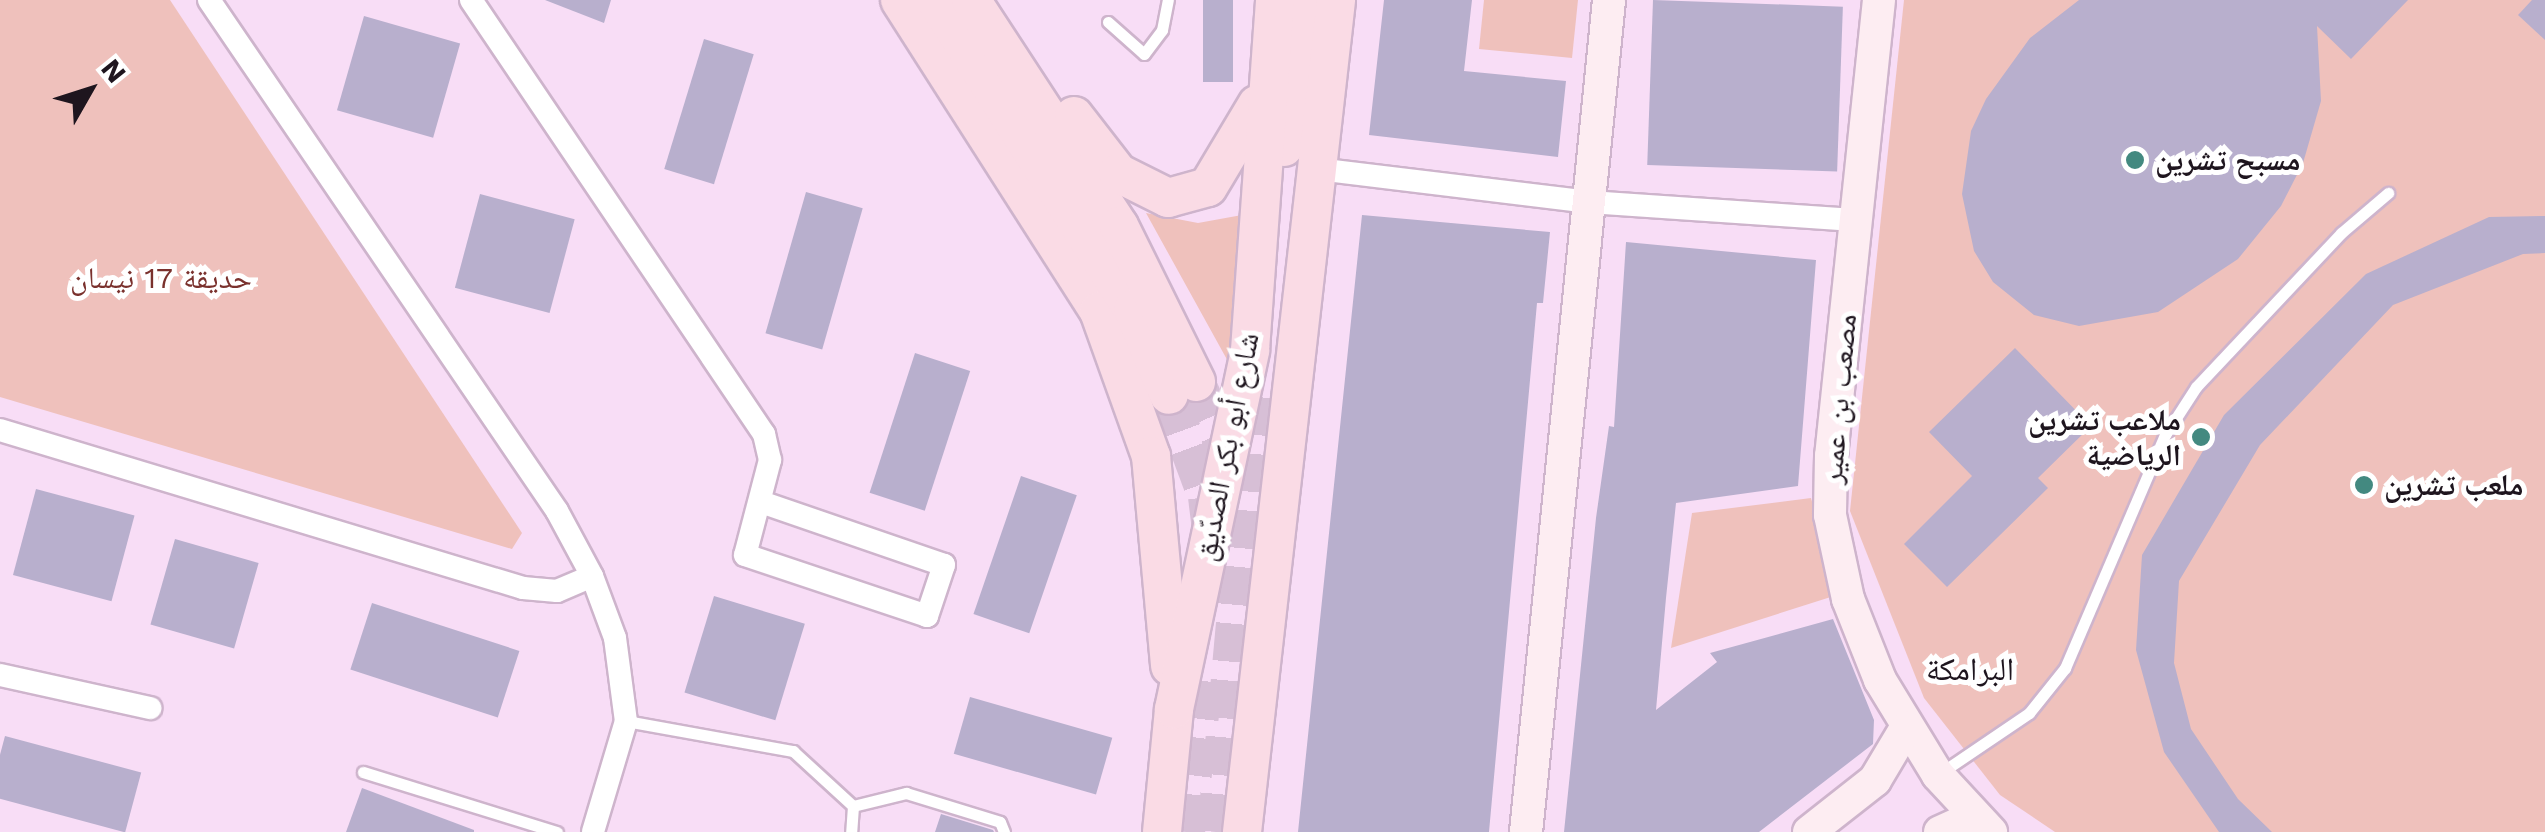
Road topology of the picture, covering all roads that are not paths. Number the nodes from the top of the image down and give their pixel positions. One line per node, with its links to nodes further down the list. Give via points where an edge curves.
1 (471, 0): 21 (street, via 764,434 770,460)
2 (900, 0): 25 (main road, via 1099,311 1151,456)
3 (936, 0): 4 (main road, via 1183,389 1120,226)
4 (971, 0)
5 (994, 0): 14 (main road, via 1118,174 1168,198 1208,187 1232,156)
6 (1168, 0): 13 (lane, via 1162,30 1144,54)
7 (1275, 0): 14 (main road, شارع أبو بكر الصدّيق)
8 (1302, 0): 19 (main road)
9 (1336, 0): 15 (main road, شارع أبو بكر الصدّيق)
10 (1610, 0): 17 (main road)
11 (1880, 0): 18 (main road, مصعب بن عمير)
12 (215, 2): 22 (street, via 557,511)
13 (1108, 22)
14 (1264, 89): 25 (main road, شارع أبو بكر الصدّيق, via 1250,350)
15 (1317, 169): 17 (street); 37 (main road, شارع أبو بكر الصدّيق)
16 (2388, 193): 29 (lane, via 2196,387 2166,434 2064,668 2029,713)
17 (1589, 202): 18 (street); 38 (main road)
18 (1854, 220): 27 (main road, مصعب بن عمير, via 1830,515 1848,599)
19 (1260, 358)
20 (2, 436): 22 (street, via 523,588 557,591)
21 (761, 502): 21 (street, via 944,564 928,616 745,556)
22 (592, 576): 26 (street, via 614,638)
23 (0, 676): 24 (street)
24 (150, 708)
25 (1174, 709): 36 (main road, شارع أبو بكر الصدّيق)
26 (626, 721): 30 (lane, via 793,751); 33 (street)
27 (1906, 728): 29 (main road, مصعب بن عمير); 39 (main road, via 1875,780)
28 (363, 772): 32 (lane)
29 (1938, 775): 31 (main road, مصعب بن عمير)
30 (853, 806): 34 (lane); 35 (lane, via 906,793 1000,822)
31 (1982, 824): 40 (main road)
32 (557, 832)
33 (594, 832)
34 (851, 832)
35 (1004, 832)
36 (1162, 832)
37 (1242, 832)
38 (1526, 832)
39 (1809, 832)
40 (1940, 832)

